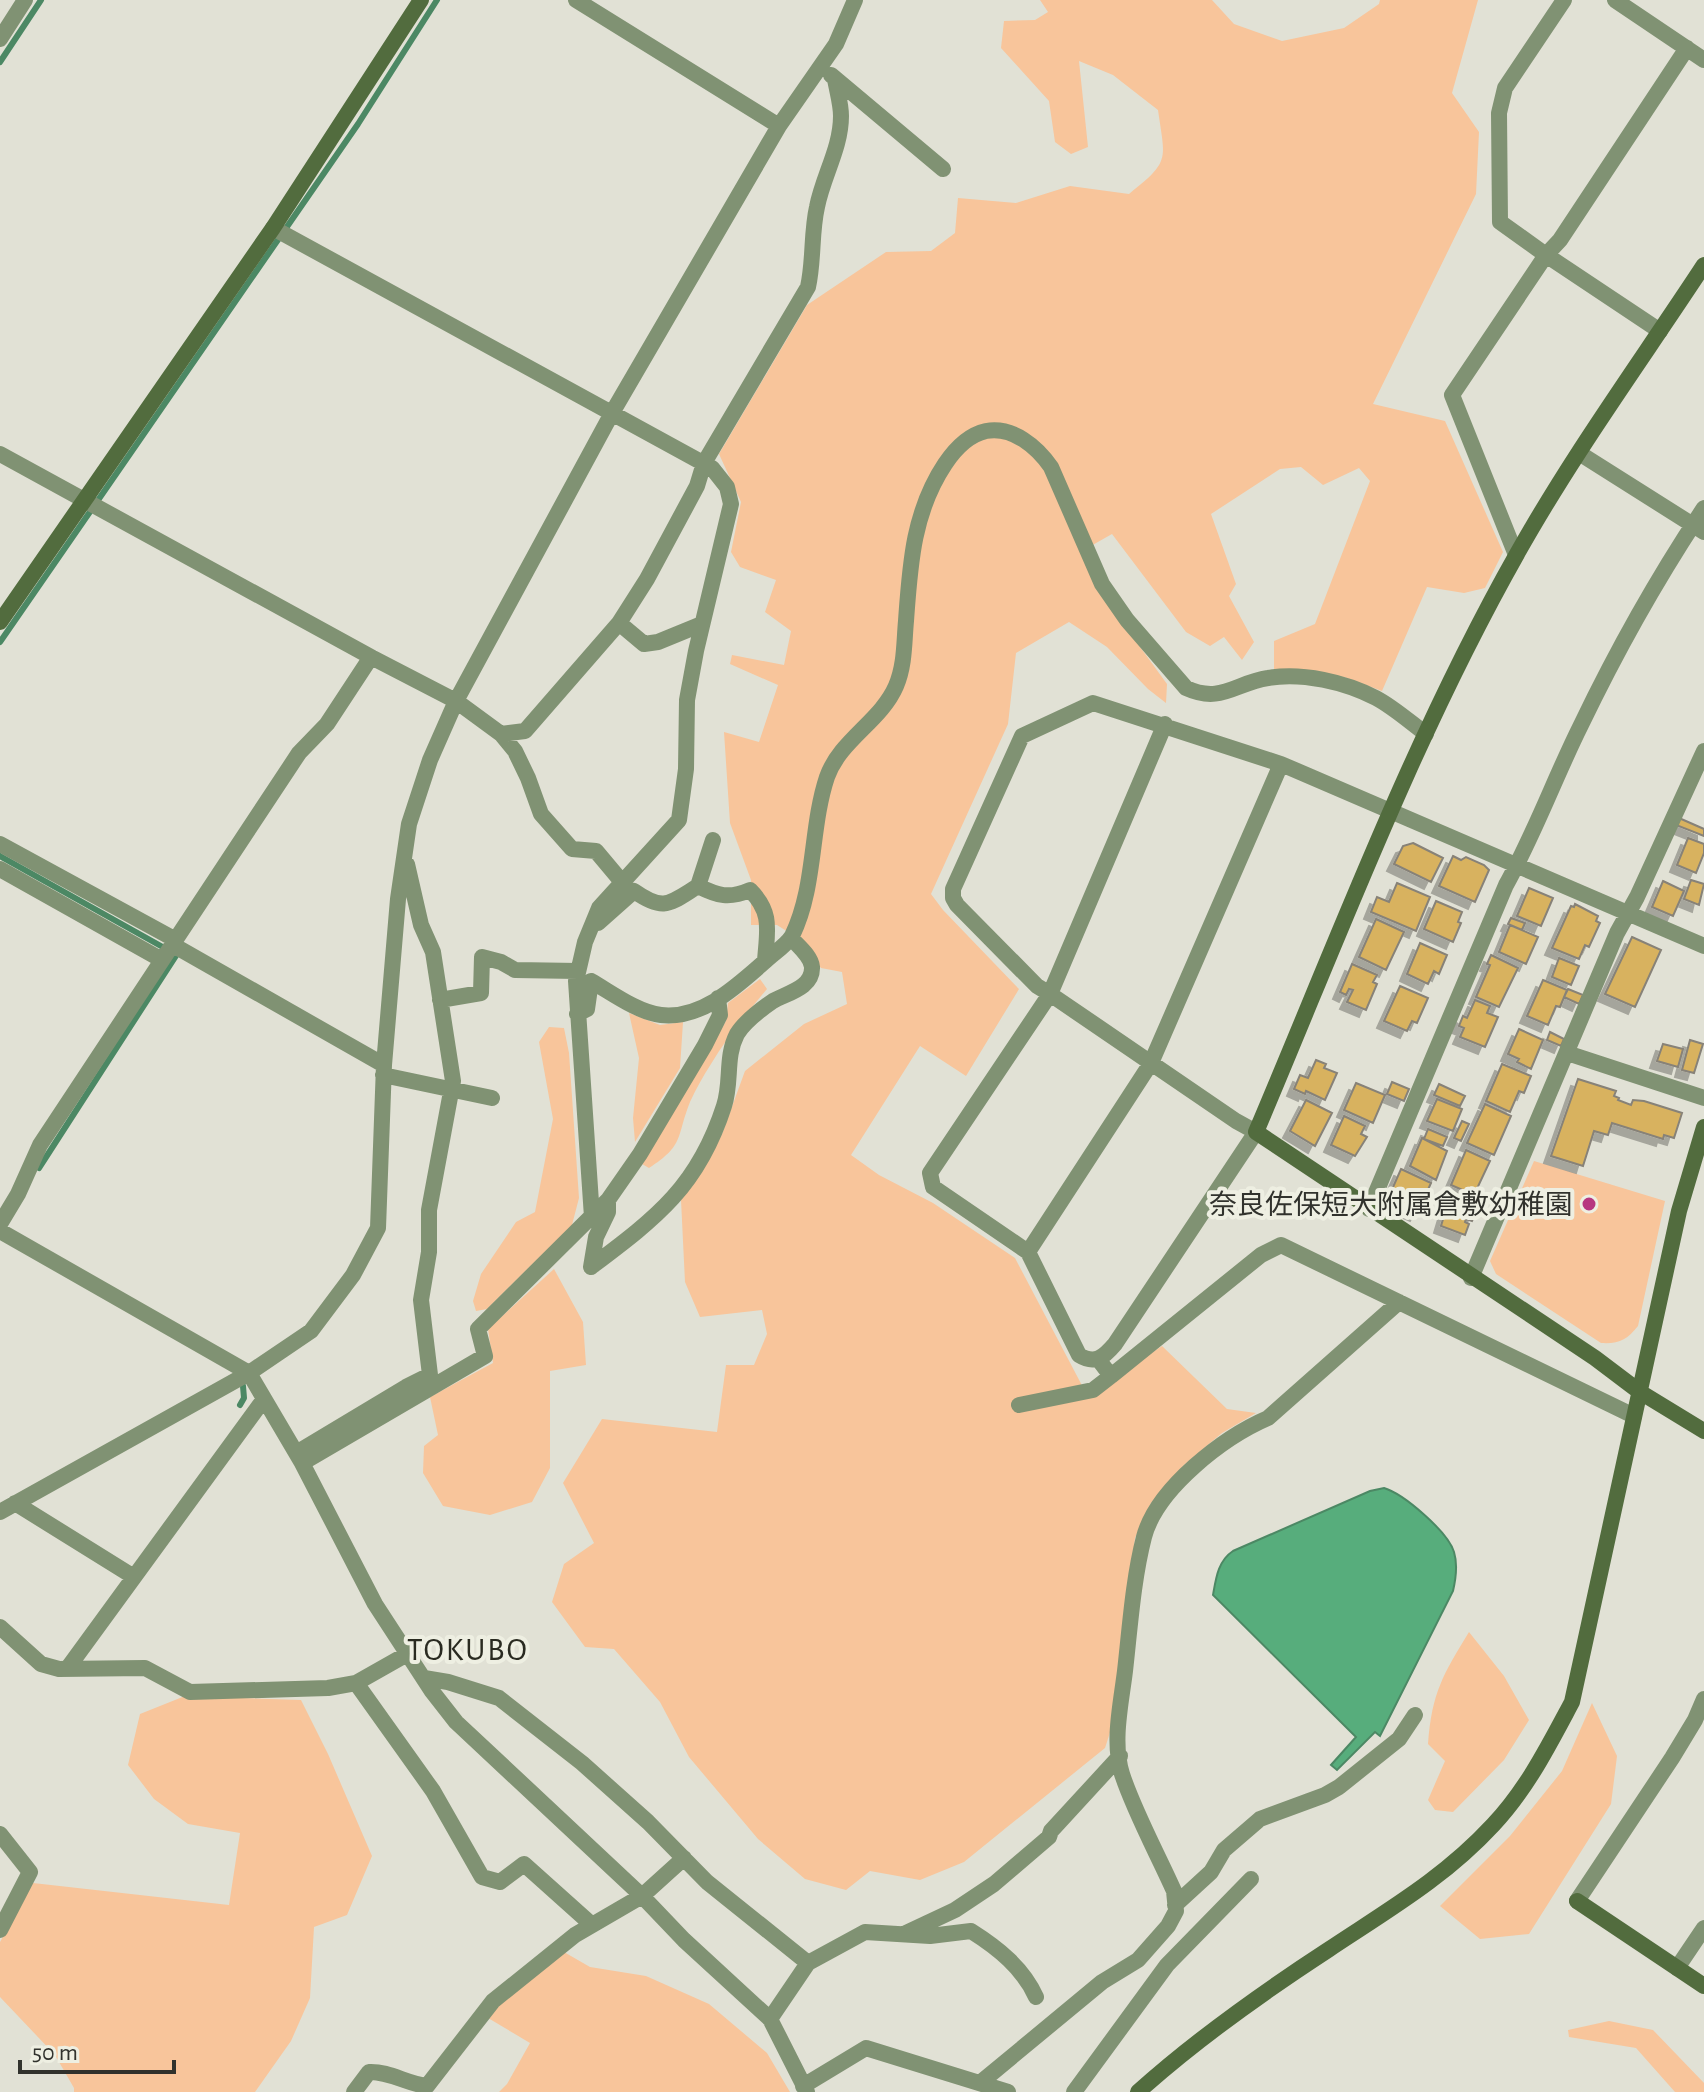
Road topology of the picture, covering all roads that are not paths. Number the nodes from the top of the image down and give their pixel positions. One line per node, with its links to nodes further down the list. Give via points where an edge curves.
1 (25, 0): 7 (street)
2 (421, 0): 14 (street)
3 (576, 0): 12 (street)
4 (855, 0): 10 (street)
5 (1564, 0): 15 (street, via 1505,88 1499,113 1500,222)
6 (1615, 0): 8 (street)
7 (0, 39)
8 (1687, 48): 9 (street); 15 (street)
9 (1704, 60)
10 (821, 67): 11 (street); 12 (street)
11 (835, 79): 13 (street); 21 (street, via 841,116 817,205 808,287)
12 (779, 126): 18 (street)
13 (943, 169)
14 (280, 232): 18 (street); 22 (street)
15 (1546, 255): 17 (street); 25 (street, via 1452,395)
16 (1704, 265): 17 (street)
17 (1660, 331): 19 (street)
18 (612, 413): 21 (street); 30 (street)
19 (1579, 453): 24 (street); 25 (street)
20 (0, 454): 22 (street)
21 (704, 463): 27 (street, via 683,513); 28 (street, via 727,487 731,504)
22 (93, 505): 26 (street); 29 (street)
23 (1704, 508): 24 (street)
24 (1698, 528): 40 (street, via 1657,582 1616,656)
25 (1516, 555): 33 (street)
26 (0, 622)
27 (619, 623): 28 (street, via 644,644); 32 (street, via 525,731)
28 (702, 624): 42 (street, via 687,700 679,820)
29 (371, 657): 30 (street); 48 (street, via 327,724 299,753)
30 (456, 701): 32 (street); 39 (street, via 425,773)
31 (1165, 724): 35 (street); 51 (street); 51 (street, via 1093,703 1022,736 953,889 957,905)
32 (501, 734): 42 (street, via 515,751 541,814 572,849 596,851)
33 (1426, 734): 36 (street); 46 (street, via 1378,699 1338,683 1268,677 1214,695 1186,688 1102,584 1043,455 1007,432 978,433 952,453 921,511 911,559 903,665 888,702 829,772 808,885)
34 (1704, 751): 44 (street)
35 (1281, 764): 36 (street); 56 (street)
36 (1393, 811): 40 (street); 62 (street)
37 (713, 840): 43 (street)
38 (0, 844): 48 (street)
39 (405, 855): 53 (street, via 421,925 433,952); 57 (street)
40 (1517, 865): 44 (street); 64 (street)
41 (0, 869): 48 (street)
42 (622, 882): 45 (street, via 599,908)
43 (698, 886): 45 (street, via 668,904 654,904 634,891); 49 (street, via 719,896 750,890 763,903)
44 (1628, 913): 47 (street); 55 (street)
45 (591, 929): 50 (street)
46 (791, 938): 49 (street); 63 (street, via 809,958 809,979 773,1001 737,1035 728,1059 724,1107 694,1173 652,1221 591,1267)
47 (1704, 946)
48 (170, 949): 57 (street); 66 (street, via 40,1145)
49 (765, 961): 52 (street)
50 (578, 971): 53 (street, via 515,970 482,957 481,993); 54 (street)
51 (1050, 994): 56 (street); 68 (street, via 930,1173 933,1187)
52 (718, 998): 54 (street, via 665,1016 591,981 587,1009); 63 (street, via 720,1015 705,1045)
53 (440, 1000): 58 (street)
54 (577, 1014): 65 (street)
55 (1567, 1053): 60 (street); 69 (street)
56 (1151, 1063): 62 (street); 68 (street)
57 (384, 1070): 58 (street); 72 (street, via 378,1228 353,1275 311,1331)
58 (452, 1091): 59 (street); 79 (street, via 429,1210 421,1300 430,1375)
59 (492, 1098)
60 (1704, 1098)
61 (1704, 1127): 74 (street, via 1679,1211)
62 (1256, 1132): 64 (street); 71 (street, via 1115,1344)
63 (608, 1200): 65 (street)
64 (1369, 1209): 69 (street)
65 (592, 1217): 79 (street, via 478,1329 485,1356)
66 (0, 1224)
67 (0, 1231): 72 (street)
68 (1028, 1252): 71 (street, via 1079,1355)
69 (1471, 1278): 74 (street)
70 (1399, 1302): 73 (street, via 1281,1245 1261,1255); 77 (street); 89 (street, via 1268,1418 1215,1448 1159,1506 1144,1536 1117,1739)
71 (1098, 1359): 73 (street)
72 (249, 1373): 75 (street); 80 (street)
73 (1111, 1376): 76 (street, via 1093,1390)
74 (1640, 1392): 77 (street); 78 (street)
75 (264, 1399): 79 (street); 81 (street)
76 (1019, 1405)
77 (1634, 1416): 109 (street, via 1572,1702 1520,1793 1456,1861 1412,1897 1219,2024)
78 (1704, 1431)
79 (299, 1458): 83 (street, via 375,1604)
80 (8, 1507): 81 (street)
81 (134, 1577): 84 (street)
82 (0, 1627): 84 (street, via 41,1664)
83 (409, 1653): 85 (street); 86 (street)
84 (67, 1669): 86 (street, via 145,1668 190,1692)
85 (424, 1678): 91 (street, via 499,1698 582,1763); 93 (street, via 456,1722)
86 (356, 1683): 95 (street, via 433,1791 482,1877 500,1882 524,1864)
87 (1704, 1699): 100 (street, via 1672,1758 1577,1901)
88 (1415, 1715): 94 (street, via 1399,1739 1339,1787 1260,1819)
89 (1120, 1756): 94 (street, via 1121,1772 1174,1891); 98 (street, via 1049,1837 994,1884)
90 (0, 1834): 97 (street, via 30,1872)
91 (684, 1858): 93 (street); 99 (street)
92 (1251, 1879): 108 (street, via 1167,1965)
93 (642, 1896): 95 (street); 103 (street)
94 (1175, 1905): 104 (street, via 1168,1926 1138,1960 1102,1982)
95 (591, 1924): 106 (street, via 493,2001 427,2086 369,2072)
96 (1704, 1928): 100 (street)
97 (0, 1930)
98 (905, 1934): 99 (street, via 865,1932); 102 (street, via 971,1931 994,1945 1028,1979)
99 (808, 1963): 103 (street)
100 (1677, 1968): 101 (street)
101 (1704, 1986)
102 (1036, 1997)
103 (770, 2019): 105 (street)
104 (980, 2083): 105 (street, via 866,2048); 107 (street)
105 (805, 2089)
106 (354, 2092)
107 (1008, 2092)
108 (1074, 2092)
109 (1138, 2092)

